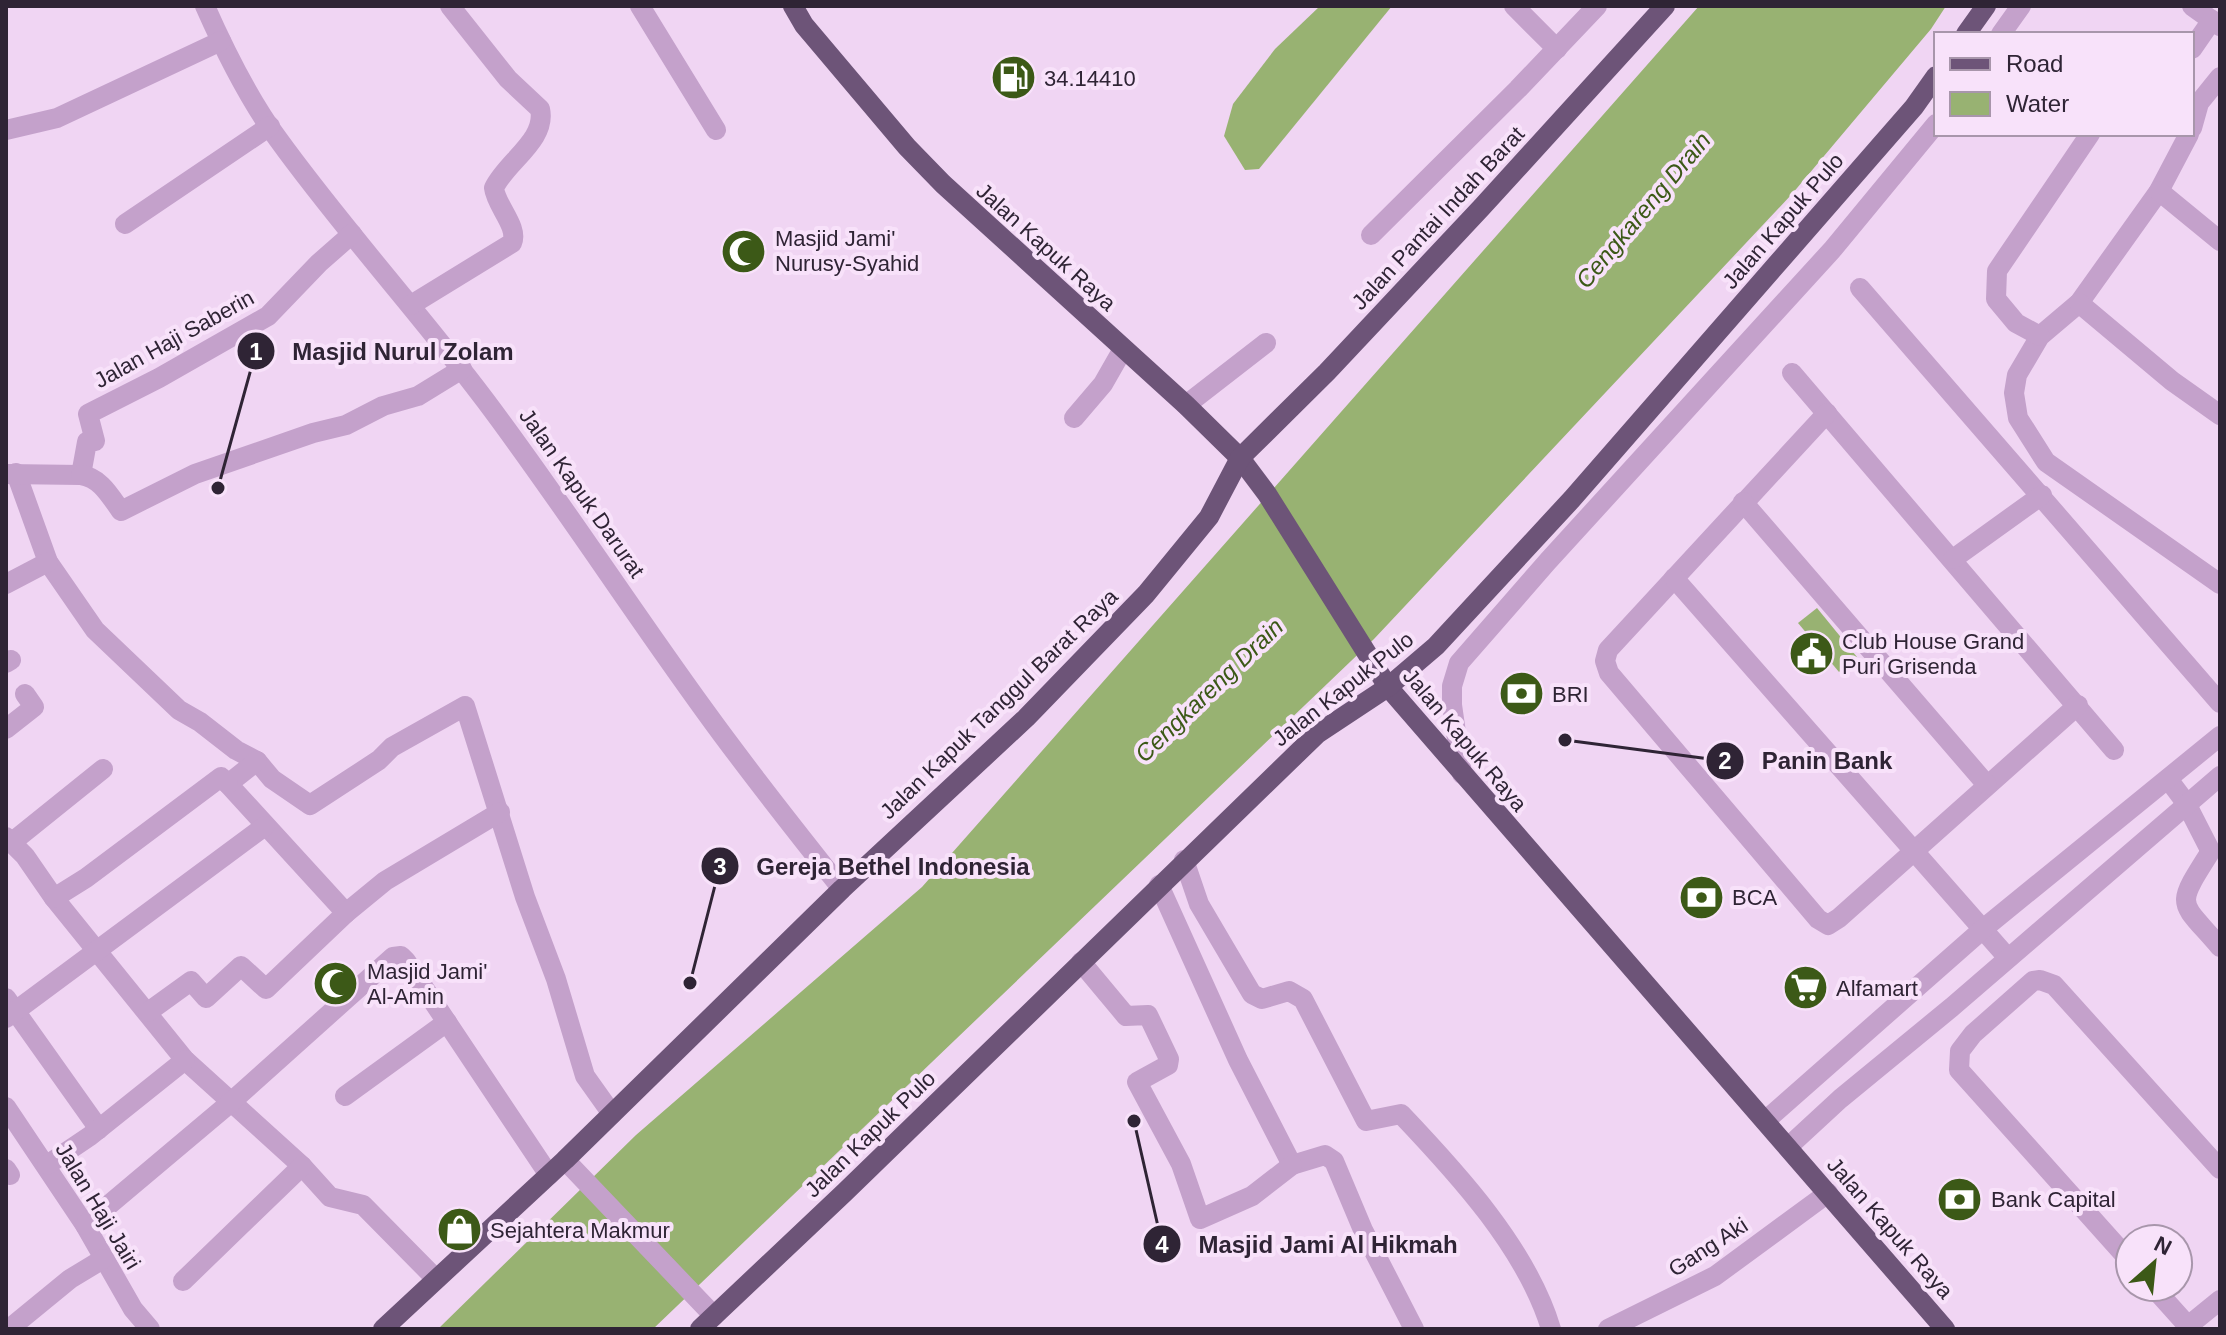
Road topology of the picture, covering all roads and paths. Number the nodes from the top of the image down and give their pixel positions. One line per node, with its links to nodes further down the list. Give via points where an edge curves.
1 (205, 6): 14 (street, Jalan Kapuk Darurat)
2 (450, 6): 33 (street, via 508,79 540,109 541,122 494,188 514,232 512,243)
3 (640, 6): 23 (street)
4 (793, 6): 36 (main road, Jalan Kapuk Raya, via 907,147)
5 (1514, 6): 16 (street)
6 (1597, 6): 16 (street)
7 (1665, 6): 43 (main road, Jalan Pantai Indah Barat, via 1368,329)
8 (1986, 6): 12 (main road)
9 (2021, 6): 13 (street)
10 (2192, 6): 11 (street)
11 (2216, 23): 15 (street)
12 (1967, 32)
13 (2002, 32)
14 (221, 41): 20 (street, Jalan Kapuk Darurat); 22 (street, via 57,118)
15 (2194, 47)
16 (1557, 49): 29 (street)
17 (2220, 77): 19 (street, via 2199,103)
18 (1934, 79): 53 (main road, Jalan Kapuk Pulo, via 1572,499 1436,646)
19 (2194, 121)
20 (270, 126): 27 (street); 28 (street, Jalan Kapuk Darurat)
21 (1934, 126): 62 (street, via 1832,250 1459,663 1452,705)
22 (6, 130)
23 (716, 130)
24 (2089, 136): 34 (street, via 1997,271 1996,299 2016,323)
25 (2188, 136): 26 (street)
26 (2159, 191): 30 (street); 32 (street)
27 (125, 224)
28 (352, 234): 33 (street, Jalan Kapuk Darurat); 45 (street, Jalan Haji Saberin, via 268,316 88,414 95,441 87,442)
29 (1371, 235)
30 (2220, 241)
31 (1860, 288): 46 (street)
32 (2079, 303): 34 (street); 41 (street)
33 (411, 305): 37 (street, Jalan Kapuk Darurat)
34 (2040, 336): 52 (street, via 2017,375 2014,393 2018,418 2046,462)
35 (1266, 343): 39 (street)
36 (1123, 349): 39 (main road, Jalan Kapuk Raya); 42 (street)
37 (462, 369): 45 (street, via 418,396 195,474 121,511 104,487); 74 (street, Jalan Kapuk Darurat, via 771,801)
38 (1792, 373): 40 (street)
39 (1186, 405): 43 (main road, Jalan Kapuk Raya)
40 (1827, 413): 47 (street); 48 (street)
41 (2220, 415)
42 (1074, 418)
43 (1240, 458): 53 (main road, Jalan Kapuk Raya); 74 (main road, Jalan Kapuk Tanggul Barat Raya, via 1209,517 1146,594 1026,718)
44 (11, 473): 45 (street); 49 (street)
45 (81, 475)
46 (2042, 495): 48 (street); 55 (street)
47 (1743, 502): 50 (street); 66 (street)
48 (1953, 559): 56 (street)
49 (48, 562): 51 (street); 60 (street, via 95,630 179,710)
50 (1674, 578): 71 (street); 71 (street, via 1608,650 1609,673 1818,919 1828,925 1839,918)
51 (6, 584)
52 (2220, 584)
53 (1388, 687): 62 (main road, Jalan Kapuk Raya); 72 (main road, Jalan Kapuk Pulo, via 1317,734)
54 (25, 694): 57 (street, via 34,707)
55 (2220, 703)
56 (2078, 705): 59 (street); 66 (street)
57 (6, 729)
58 (2220, 736): 64 (street)
59 (2114, 750)
60 (257, 761): 65 (street); 68 (street, via 272,779 310,805 463,705)
61 (103, 769): 70 (street)
62 (1462, 774): 90 (main road, Jalan Kapuk Raya)
63 (2220, 776): 67 (street)
64 (2168, 779): 67 (street); 77 (street)
65 (228, 784): 69 (street); 75 (street, via 221,777)
66 (1987, 785): 71 (street)
67 (2186, 803): 78 (street, via 2209,854 2185,892 2185,906); 80 (street)
68 (500, 812): 76 (street, via 385,881); 89 (street, via 585,1076)
69 (265, 826): 76 (street); 79 (street)
70 (9, 840): 75 (street)
71 (1913, 850): 77 (street)
72 (1184, 860): 73 (main road, Jalan Kapuk Pulo); 112 (street, via 1199,904 1252,994 1262,999 1289,991 1303,999 1366,1121 1401,1114 1448,1164 1523,1263)
73 (1159, 885): 81 (main road, Jalan Kapuk Pulo); 94 (street)
74 (842, 889): 89 (main road, Jalan Kapuk Tanggul Barat Raya)
75 (54, 898): 79 (street)
76 (346, 913): 83 (street, via 266,989 241,966 206,998 191,981)
77 (1983, 929): 80 (street); 90 (street)
78 (2220, 947)
79 (99, 950): 82 (street); 83 (street)
80 (2008, 958): 92 (street)
81 (1081, 962): 94 (street, via 1126,1016 1148,1015 1169,1059 1168,1065 1137,1082 1181,1164 1200,1219 1252,1196); 107 (main road, Jalan Kapuk Pulo)
82 (9, 1009): 91 (street)
83 (148, 1012): 85 (street)
84 (447, 1022): 86 (street); 87 (street, via 406,961 393,957); 98 (street)
85 (185, 1060): 87 (street); 91 (street)
86 (345, 1096)
87 (230, 1103): 95 (street); 100 (street)
88 (6, 1107): 93 (street, Jalan Haji Jairi)
89 (612, 1114): 96 (main road, Jalan Kapuk Tanggul Barat Raya)
90 (1765, 1121): 92 (main road, Jalan Kapuk Raya)
91 (99, 1129): 93 (street)
92 (1788, 1147): 99 (main road, Jalan Kapuk Raya)
93 (47, 1165): 100 (street, Jalan Haji Jairi)
94 (1292, 1165): 111 (street, via 1325,1155 1334,1161)
95 (302, 1166): 103 (street, via 330,1197 363,1205); 104 (street)
96 (571, 1166): 98 (main road, Jalan Kapuk Tanggul Barat Raya); 107 (street, via 699,1299)
97 (2220, 1169): 101 (street, via 2054,985 2033,981 1973,1034 1960,1051 1959,1070)
98 (549, 1175): 103 (main road, Jalan Kapuk Tanggul Barat Raya)
99 (1828, 1193): 113 (street, Gang Aki, via 1715,1276); 114 (main road, Jalan Kapuk Raya)
100 (85, 1225): 102 (street, Jalan Haji Jairi)
101 (2114, 1243)
102 (103, 1259): 108 (street); 109 (street, Jalan Haji Jairi)
103 (436, 1279): 110 (main road, Jalan Kapuk Tanggul Barat Raya)
104 (183, 1281)
105 (2220, 1300): 106 (street, via 2188,1326)
106 (2167, 1303)
107 (707, 1322)
108 (9, 1329)
109 (150, 1329)
110 (383, 1329)
111 (1414, 1329)
112 (1551, 1329)
113 (1608, 1329)
114 (1945, 1329)

